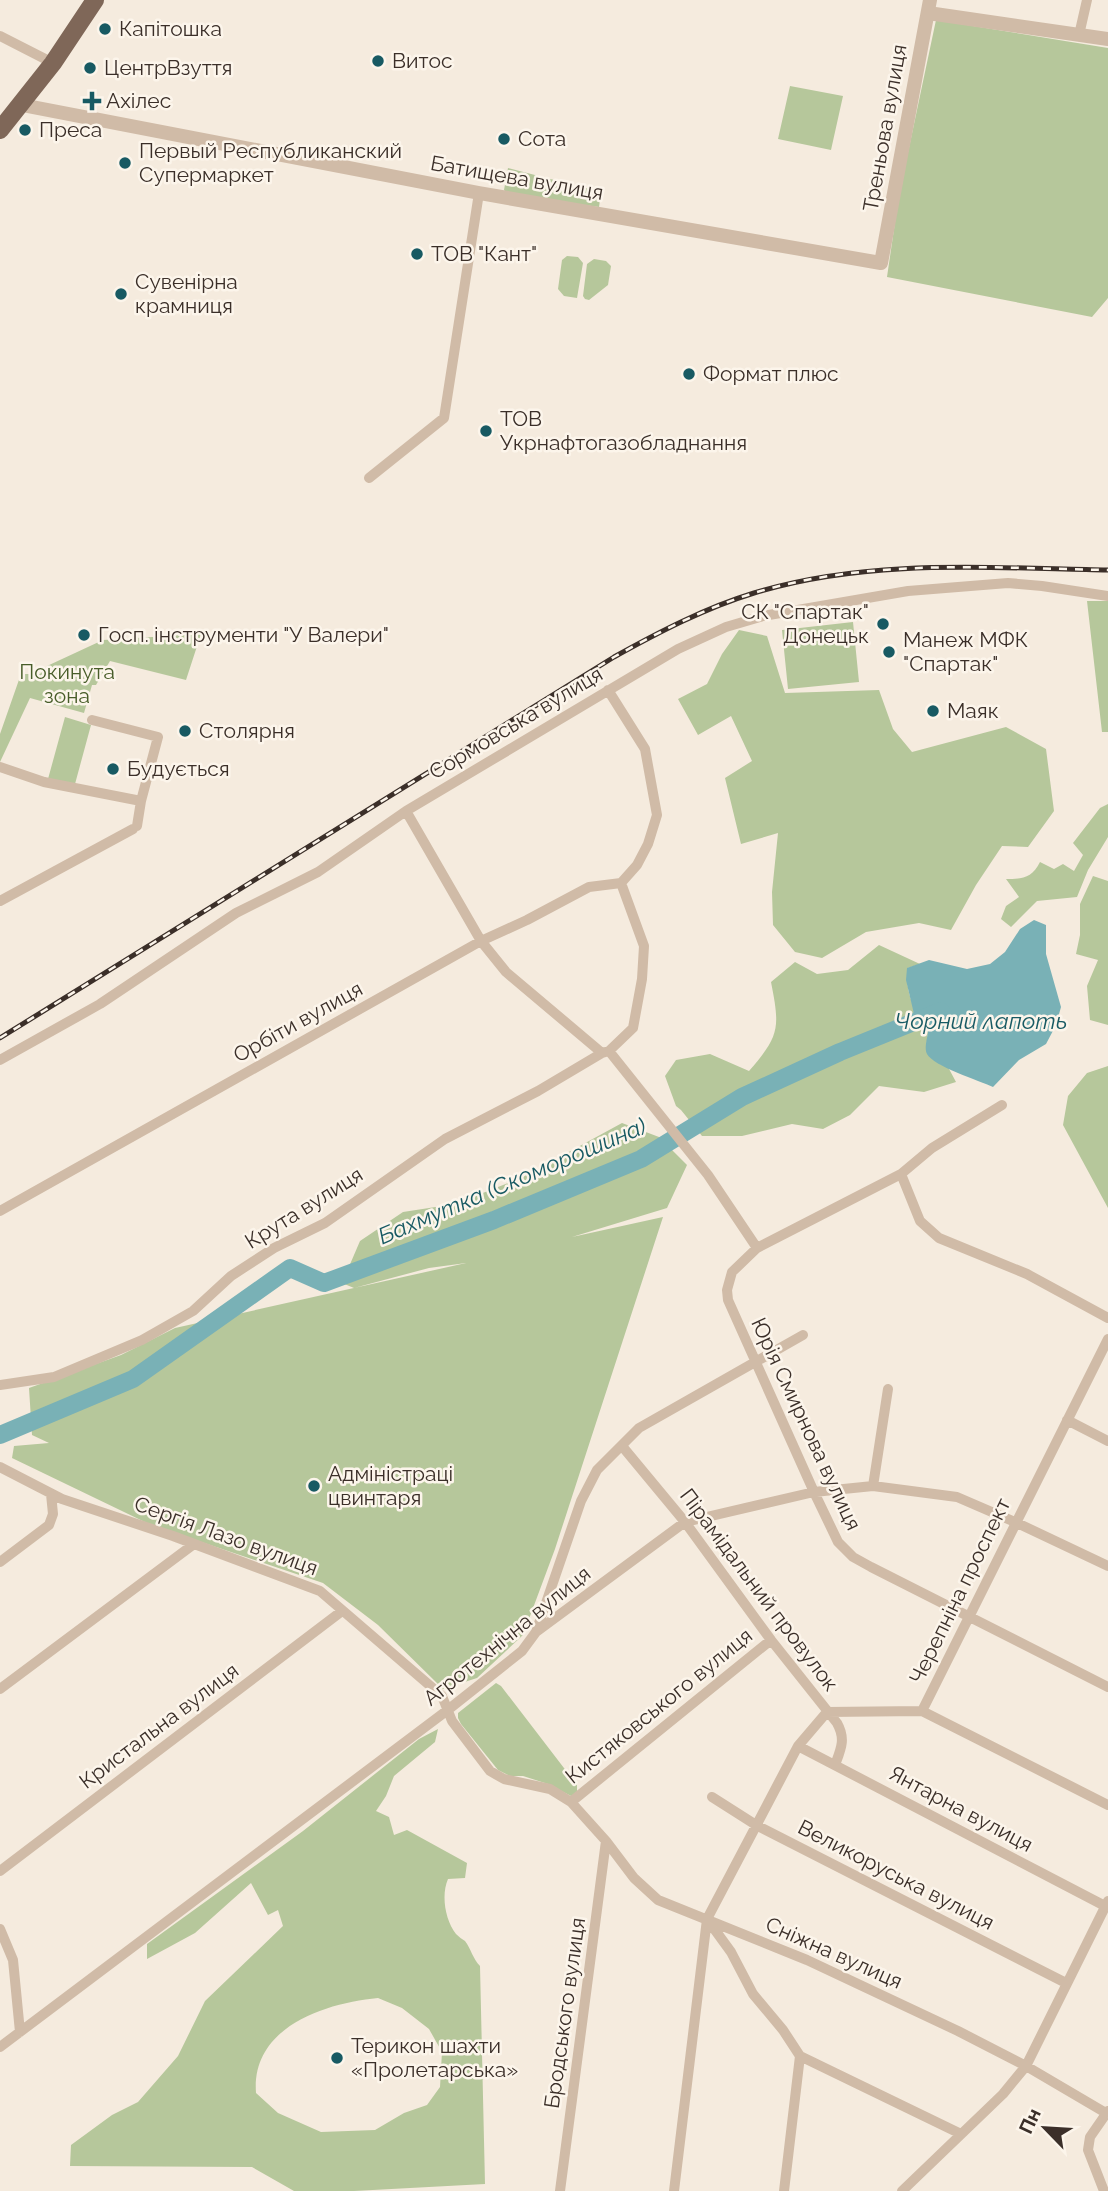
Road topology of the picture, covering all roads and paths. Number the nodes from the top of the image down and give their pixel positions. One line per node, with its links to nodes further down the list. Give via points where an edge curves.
1 (95, 0): 7 (main road)
2 (1087, 0): 4 (street)
3 (929, 6): 4 (street); 11 (street, Треньова вулиця)
4 (1079, 35): 6 (street)
5 (0, 36): 7 (street)
6 (1108, 39)
7 (53, 63): 8 (main road)
8 (22, 105): 9 (main road); 10 (street, Батищева вулиця)
9 (0, 130)
10 (479, 193): 11 (street, Батищева вулиця); 12 (street, via 444,418)
11 (881, 263)
12 (369, 478)
13 (1108, 596): 14 (street, Сормовська вулиця, via 1008,583 908,592 763,616 690,643)
14 (608, 690): 18 (street, Сормовська вулиця); 19 (street, via 645,749 657,815 637,865)
15 (92, 720): 17 (street, via 158,737)
16 (0, 767): 17 (street, via 44,782)
17 (141, 801): 20 (street, via 135,828)
18 (406, 811): 21 (street); 23 (street, Сормовська вулиця, via 318,872 236,913 100,1004)
19 (621, 883): 21 (street, Орбіти вулиця, via 589,887); 22 (street, Крута вулиця, via 644,954 633,1028)
20 (0, 901)
21 (481, 941): 22 (street, via 506,972); 26 (street, Орбіти вулиця)
22 (605, 1052): 27 (street); 32 (street, Крута вулиця, via 444,1139 325,1223 231,1276 194,1311 142,1340 54,1377)
23 (0, 1060)
24 (1002, 1105): 25 (street, via 932,1148)
25 (901, 1174): 27 (street); 28 (street, via 920,1221 939,1238 1027,1274)
26 (0, 1211)
27 (762, 1247): 31 (street, Юрія Смирнова вулиця, via 732,1272 727,1290)
28 (1108, 1318)
29 (803, 1335): 31 (street)
30 (1108, 1339): 34 (street, Черепніна проспект)
31 (755, 1361): 36 (street, via 639,1429); 39 (street, Юрія Смирнова вулиця)
32 (0, 1385)
33 (888, 1389): 38 (street)
34 (1067, 1420): 35 (street); 42 (street, Черепніна проспект)
35 (1108, 1441)
36 (622, 1446): 41 (street, Пірамідальний провулок); 48 (street, via 597,1469 581,1502)
37 (0, 1467): 40 (street, Сергія Лазо вулиця)
38 (873, 1486): 39 (street, Агротехнічна вулиця); 42 (street, Агротехнічна вулиця, via 957,1497)
39 (814, 1492): 41 (street, Агротехнічна вулиця); 47 (street, Юрія Смирнова вулиця, via 838,1542 853,1557)
40 (51, 1494): 43 (street, Сергія Лазо вулиця); 44 (street, via 49,1525)
41 (685, 1522): 48 (street, Агротехнічна вулиця); 49 (street, Пірамідальний провулок)
42 (1015, 1522): 45 (street, Агротехнічна вулиця); 47 (street, Черепніна проспект)
43 (194, 1544): 46 (street, Сергія Лазо вулиця, via 320,1591); 51 (street)
44 (0, 1562)
45 (1108, 1566)
46 (342, 1611): 52 (street, Сергія Лазо вулиця, via 442,1696); 62 (street, Кристальна вулиця)
47 (969, 1615): 50 (street, Юрія Смирнова вулиця); 54 (street, Черепніна проспект)
48 (537, 1632): 52 (street, Агротехнічна вулиця, via 522,1651)
49 (771, 1640): 53 (street, Пірамідальний провулок); 58 (street, Кистяковського вулиця)
50 (1108, 1687)
51 (0, 1689)
52 (449, 1709): 58 (street, Сергія Лазо вулиця, via 452,1721 489,1771 550,1789); 67 (street, Агротехнічна вулиця)
53 (827, 1712): 54 (street, Черепніна проспект); 55 (street); 56 (street, Пірамідальний провулок, via 842,1732)
54 (922, 1712): 59 (street)
55 (799, 1746): 56 (street, Янтарна вулиця); 60 (street)
56 (835, 1765): 63 (street, Янтарна вулиця)
57 (712, 1797): 60 (street, Великоруська вулиця)
58 (570, 1802): 61 (street, Сніжна вулиця)
59 (1108, 1805)
60 (757, 1825): 64 (street); 66 (street, Великоруська вулиця)
61 (606, 1840): 64 (street, Сніжна вулиця, via 634,1878 658,1900); 73 (street, Бродського вулиця)
62 (0, 1871)
63 (1107, 1903): 66 (street)
64 (707, 1919): 69 (street, via 753,1994); 70 (street, Сніжна вулиця, via 807,1960); 74 (street)
65 (0, 1929): 67 (street, via 13,1960)
66 (1066, 1983): 70 (street)
67 (20, 2032): 68 (street, Агротехнічна вулиця)
68 (0, 2047)
69 (800, 2056): 72 (street); 75 (street)
70 (1026, 2066): 71 (street, Сніжна вулиця); 72 (street)
71 (1107, 2112): 77 (street, via 1088,2143)
72 (961, 2134): 76 (street)
73 (560, 2191)
74 (674, 2191)
75 (784, 2191)
76 (902, 2191)
77 (1104, 2191)

